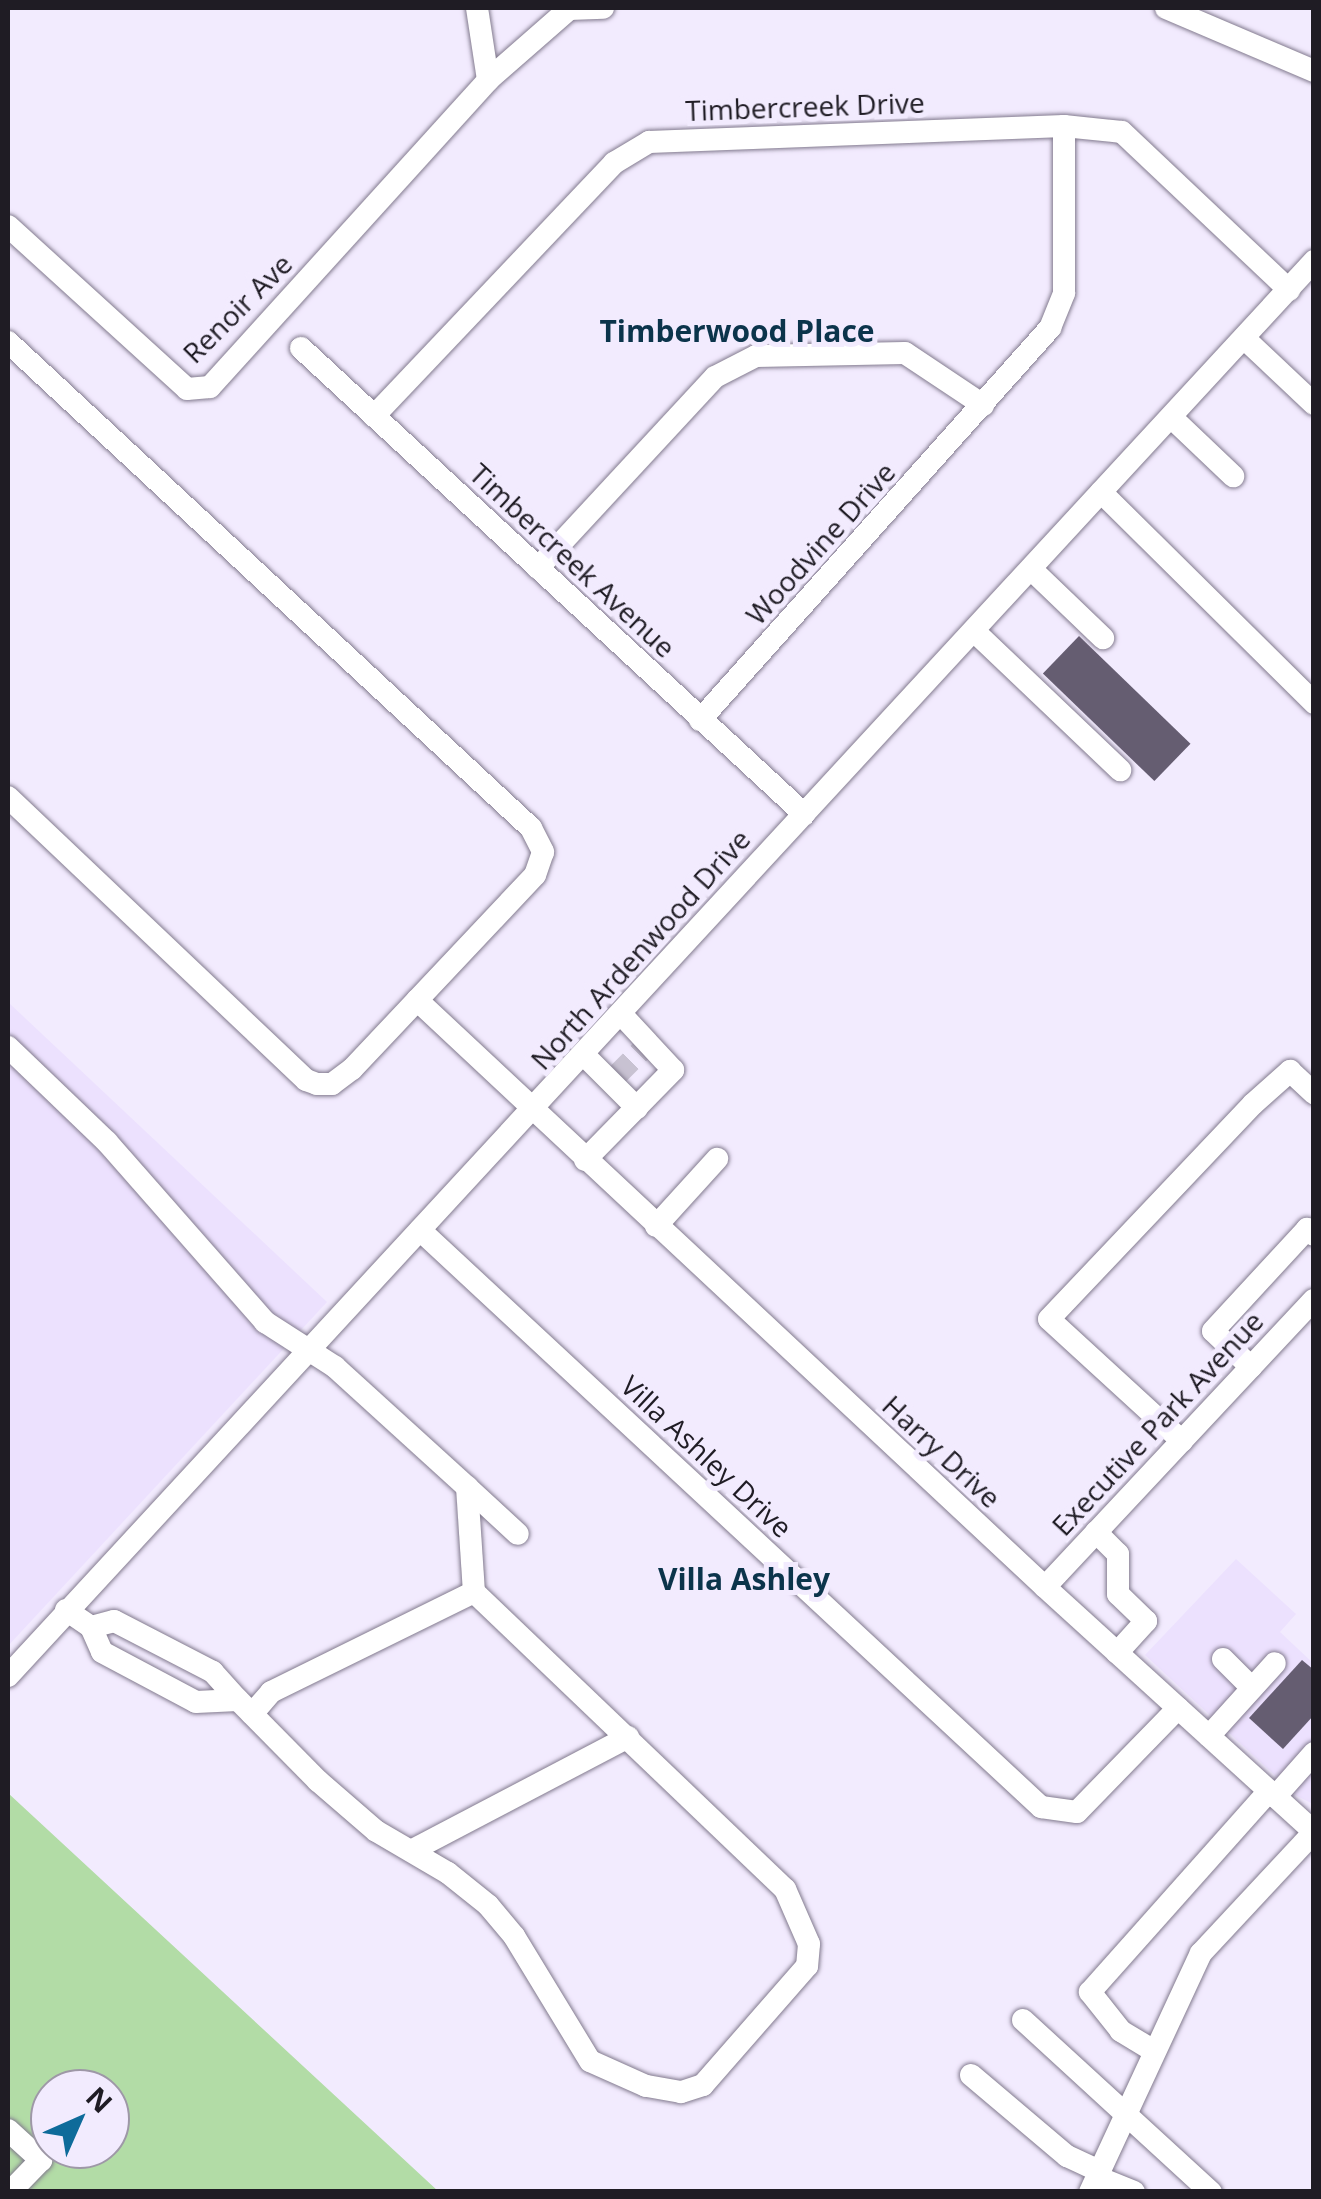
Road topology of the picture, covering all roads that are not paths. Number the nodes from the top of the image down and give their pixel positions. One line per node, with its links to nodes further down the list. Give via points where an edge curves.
1 (477, 8): 7 (street)
2 (543, 8): 5 (street)
3 (602, 8): 5 (street)
4 (1166, 8): 6 (street)
5 (569, 10): 7 (street, Renoir Ave)
6 (1310, 63)
7 (488, 80): 9 (street, Renoir Ave, via 210,387 187,389)
8 (1064, 126): 11 (street, Timbercreek Drive, via 1122,132); 16 (street, Woodvine Drive, via 1064,292 1050,328); 17 (street, Timbercreek Drive, via 649,142 614,163)
9 (8, 226)
10 (1314, 261): 11 (street, North Ardenwood Drive)
11 (1289, 290): 12 (street, North Ardenwood Drive)
12 (1244, 338): 15 (street); 18 (street, North Ardenwood Drive)
13 (8, 342): 30 (street, via 531,828 544,852 534,876)
14 (301, 348): 17 (street, Timbercreek Avenue)
15 (1314, 404)
16 (984, 405): 21 (street, via 904,353 756,356 715,377); 26 (street, Woodvine Drive)
17 (374, 416): 21 (street, Timbercreek Avenue)
18 (1171, 416): 19 (street); 20 (street, North Ardenwood Drive)
19 (1233, 476)
20 (1102, 492): 22 (street, North Ardenwood Drive); 25 (street)
21 (538, 568): 26 (street, Timbercreek Avenue)
22 (1031, 569): 23 (street, North Ardenwood Drive); 24 (street)
23 (974, 630): 27 (street); 29 (street, North Ardenwood Drive)
24 (1103, 638)
25 (1314, 702)
26 (700, 720): 29 (street, Timbercreek Avenue)
27 (1120, 770)
28 (8, 797): 30 (street, via 306,1080 332,1084)
29 (804, 814): 31 (street, North Ardenwood Drive)
30 (417, 1000): 36 (street, Harry Drive)
31 (621, 1014): 33 (street, North Ardenwood Drive); 35 (street, via 674,1070)
32 (8, 1047): 43 (street, via 108,1142 264,1322)
33 (584, 1055): 35 (street); 36 (street, North Ardenwood Drive)
34 (1314, 1093): 45 (street, via 1290,1071 1050,1319)
35 (637, 1108): 38 (street)
36 (532, 1111): 38 (street, Harry Drive); 40 (street, North Ardenwood Drive)
37 (717, 1159): 39 (street)
38 (585, 1160): 39 (street, Harry Drive)
39 (656, 1226): 49 (street, Harry Drive)
40 (420, 1230): 43 (street, North Ardenwood Drive); 61 (street, Villa Ashley Drive, via 1042,1806 1077,1812)
41 (1314, 1235): 44 (street, via 1307,1230 1213,1331)
42 (1314, 1300): 44 (street, Executive Park Avenue)
43 (308, 1350): 46 (street); 52 (street, North Ardenwood Drive)
44 (1251, 1367): 45 (street, Executive Park Avenue)
45 (1182, 1441): 47 (street, Executive Park Avenue)
46 (467, 1487): 48 (street); 50 (street)
47 (1096, 1532): 49 (street, Executive Park Avenue); 51 (street, via 1118,1554)
48 (518, 1534)
49 (1045, 1587): 53 (street, Harry Drive)
50 (474, 1592): 60 (street); 62 (street)
51 (1118, 1594): 53 (street); 55 (street, via 1146,1621)
52 (66, 1610): 54 (street); 58 (street, North Ardenwood Drive)
53 (1087, 1626): 55 (street, Harry Drive)
54 (90, 1627): 60 (street, via 114,1621 212,1672); 60 (street, via 102,1652 196,1702)
55 (1116, 1653): 61 (street, Harry Drive)
56 (1223, 1660): 59 (street)
57 (1275, 1662): 59 (street)
58 (8, 1676)
59 (1252, 1688): 63 (street)
60 (245, 1707): 67 (street, via 318,1782 376,1831)
61 (1178, 1708): 63 (street, Harry Drive)
62 (628, 1736): 67 (street); 67 (street, via 786,1890 809,1944 808,1966 703,2085 681,2092 646,2086 590,2061 501,1920)
63 (1208, 1736): 65 (street, Harry Drive)
64 (1314, 1753): 65 (street)
65 (1272, 1794): 66 (street, Harry Drive); 69 (street, via 1090,1992 1121,2031)
66 (1314, 1832): 69 (street, via 1201,1953)
67 (413, 1850)
68 (1023, 2020): 71 (street)
69 (1154, 2051): 71 (street)
70 (971, 2075): 73 (street)
71 (1126, 2113): 73 (street); 76 (street)
72 (8, 2130): 74 (street, via 40,2160)
73 (1095, 2180): 75 (street)
74 (10, 2192)
75 (1134, 2192)
76 (1211, 2192)

